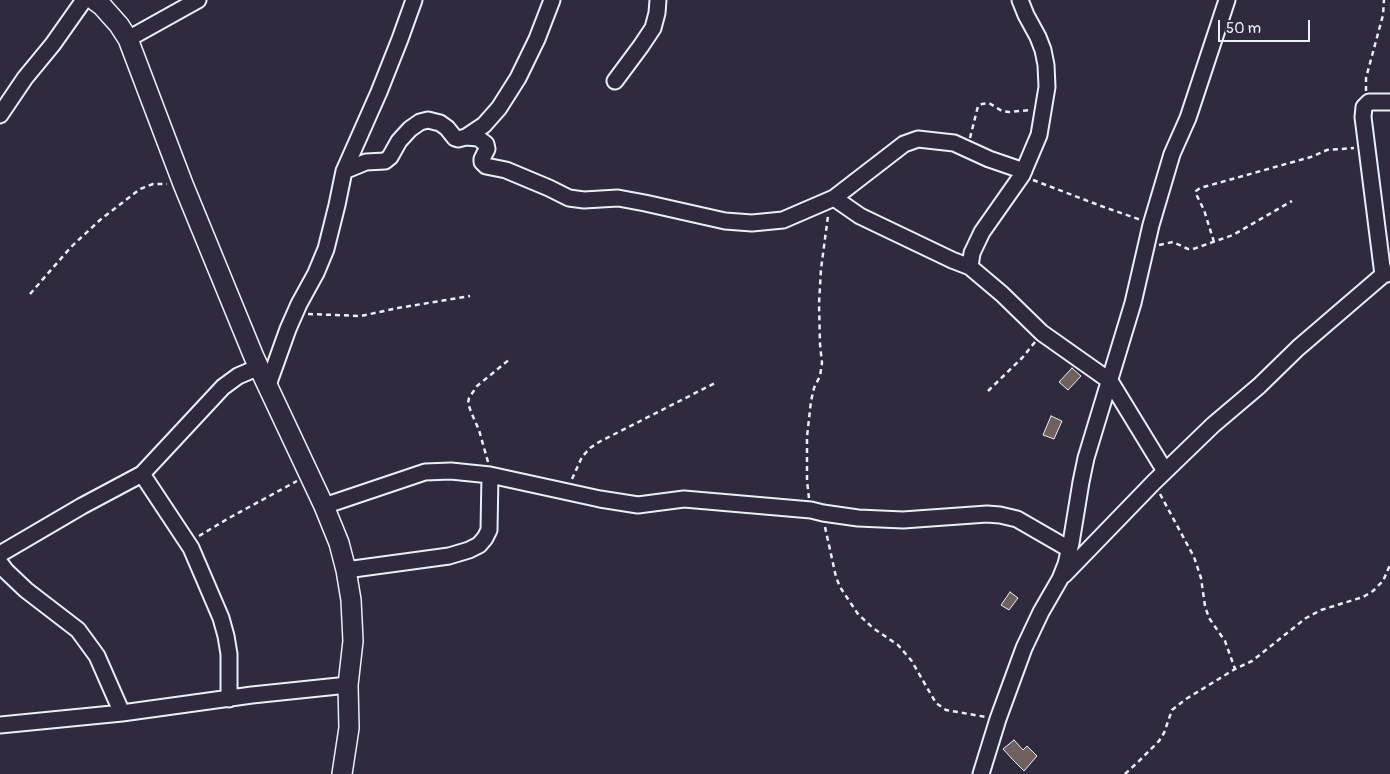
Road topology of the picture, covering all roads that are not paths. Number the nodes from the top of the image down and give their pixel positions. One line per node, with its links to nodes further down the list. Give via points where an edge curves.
1 (84, 0): 12 (street)
2 (94, 0): 9 (street)
3 (198, 0): 9 (street)
4 (414, 0): 14 (street)
5 (552, 0): 13 (street, via 513,86 499,108)
6 (658, 0): 10 (street, via 653,28)
7 (1020, 0): 15 (street, via 1044,50 1047,87 1039,134)
8 (1227, 0): 20 (street, via 1188,118 1172,154)
9 (128, 39): 19 (street)
10 (614, 81)
11 (1390, 102): 18 (street, via 1369,102 1364,106 1362,117)
12 (0, 114)
13 (466, 137): 14 (street, via 455,138 440,123 420,122 399,141 385,161 366,162); 16 (street, via 478,138 486,144 482,162 486,166 506,170 569,198 618,198 725,221 752,223 782,220)
14 (344, 171): 21 (street, via 326,249 294,314)
15 (1023, 173): 16 (street, via 954,142 918,139 904,144); 17 (street, via 982,232 972,253)
16 (832, 199): 17 (street, via 860,216)
17 (970, 267): 20 (street, via 1042,333)
18 (1386, 274): 22 (street, via 1298,348)
19 (258, 367): 21 (street); 23 (street, via 223,387)
20 (1110, 382): 22 (street); 26 (street, via 1086,458)
21 (268, 384): 25 (street)
22 (1165, 471): 30 (street)
23 (142, 474): 27 (street); 32 (street, via 188,544 221,618 228,654)
24 (490, 475): 25 (street, via 425,472); 26 (street, via 638,506 684,499 817,511 858,518 903,520 1000,515 1016,519); 29 (street, via 489,530 478,545 449,556)
25 (324, 506): 29 (street)
26 (1069, 549): 30 (street)
27 (0, 554)
28 (0, 563): 33 (street, via 26,590 78,630 97,656)
29 (346, 570): 31 (street, via 353,641)
30 (1060, 579): 36 (street, via 1024,648)
31 (348, 685): 32 (street); 35 (street, via 349,728)
32 (229, 699): 33 (street)
33 (122, 713): 34 (street)
34 (0, 725)
35 (342, 774)
36 (981, 774)

